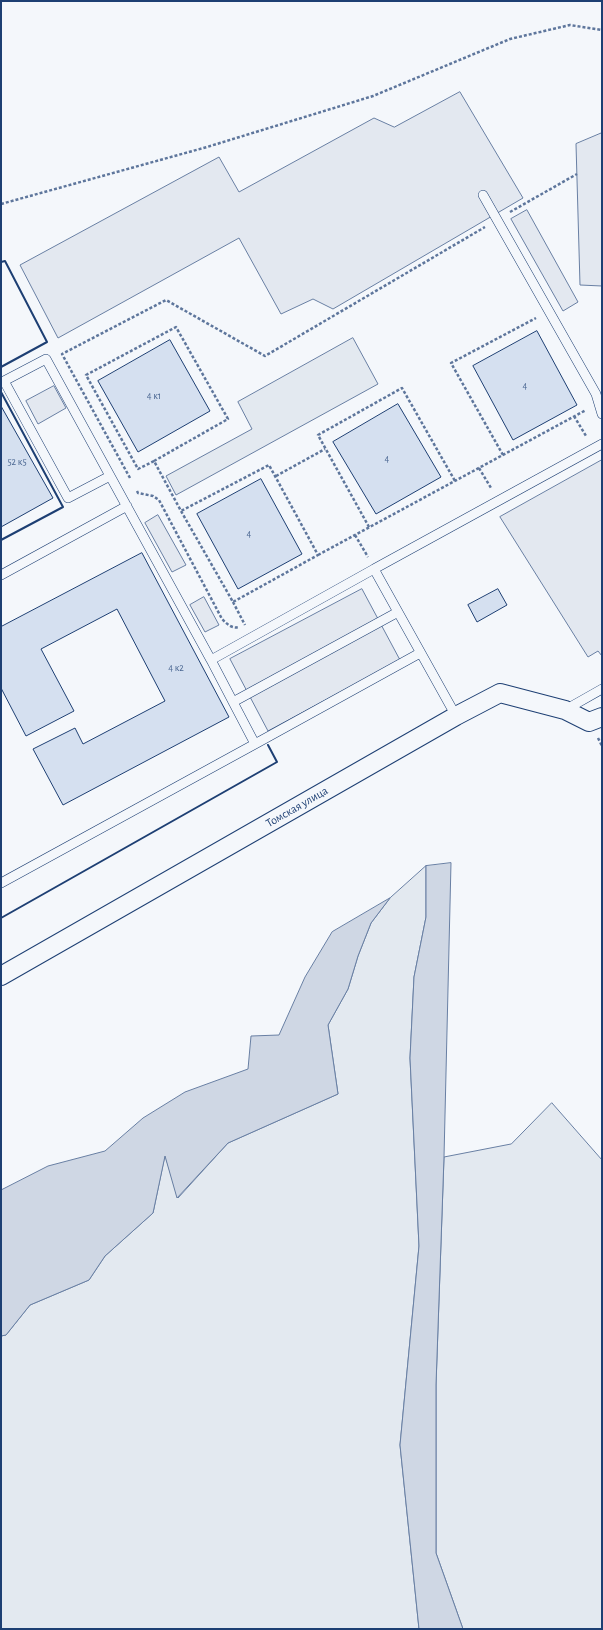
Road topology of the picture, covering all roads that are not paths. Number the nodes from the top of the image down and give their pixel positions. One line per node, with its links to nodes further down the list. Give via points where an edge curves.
1 (483, 195): 2 (lane, via 596,394)
2 (602, 414)
3 (602, 444): 6 (lane)
4 (110, 476): 4 (lane, via 68,498 4,381 46,359); 5 (lane)
5 (127, 506): 7 (lane); 10 (lane)
6 (374, 570): 8 (lane); 10 (lane)
7 (1, 575)
8 (398, 612): 9 (lane); 12 (lane)
9 (420, 653): 14 (lane); 16 (lane)
10 (211, 660): 12 (lane)
11 (602, 689): 13 (lane)
12 (233, 702): 16 (lane)
13 (565, 710): 14 (street, Томская улица, via 500,693); 15 (street, Томская улица, via 589,722)
14 (456, 716): 18 (street, Томская улица)
15 (602, 717)
16 (255, 744): 17 (lane)
17 (1, 884)
18 (1, 976)

